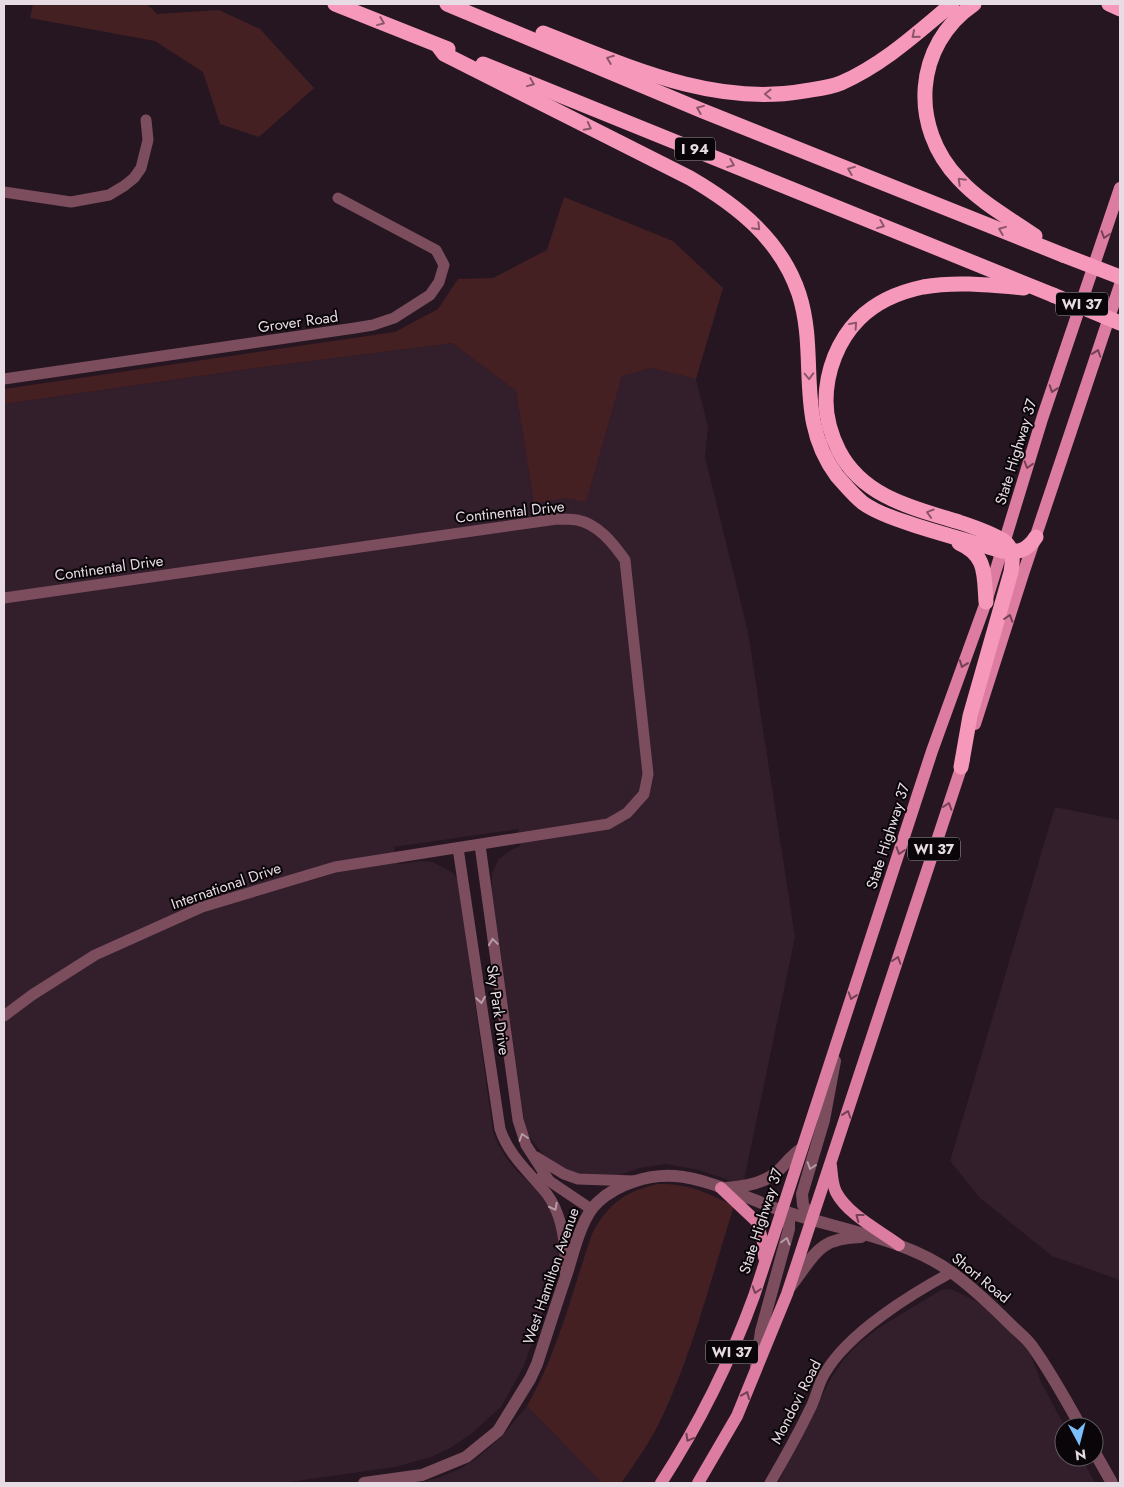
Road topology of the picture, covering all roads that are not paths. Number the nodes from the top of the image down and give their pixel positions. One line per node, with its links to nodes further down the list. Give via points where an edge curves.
1 (336, 4): 9 (highway, I 94, one-way to 9)
2 (447, 4): 14 (highway, I 94, one-way to 2)
3 (467, 4): 4 (highway, one-way to 3, via 881,61 852,78 817,89 775,94 733,92 679,83)
4 (952, 4)
5 (974, 4): 14 (highway, one-way to 5, via 959,179 932,138 924,92 928,67 947,31)
6 (1109, 4): 8 (highway)
7 (1113, 4): 8 (highway)
8 (1120, 7)
9 (438, 46): 17 (highway, I 94, one-way to 17); 20 (highway, one-way to 20, via 444,54 690,178 729,202 756,225 782,258 800,299 808,339 812,420 828,462 840,480 864,503 885,515)
10 (146, 120): 12 (street, via 148,140 141,168 134,178 108,195 71,202)
11 (1120, 188): 22 (main road, State Highway 37 / WI 37, one-way to 22, via 1042,419)
12 (4, 192)
13 (338, 198): 19 (street, Grover Road, via 436,250 444,264 430,295 394,318 373,325)
14 (1060, 253): 15 (highway, I 94, bridge)
15 (1120, 278)
16 (1120, 285): 21 (main road, WI 37, one-way to 16)
17 (1047, 292): 18 (highway, I 94, bridge); 22 (highway, one-way to 17, via 977,528 892,501 871,488 846,464 831,435 826,390 833,363 852,326 866,313 903,292 947,284)
18 (1120, 323)
19 (4, 380)
20 (923, 528): 22 (highway); 24 (highway, via 967,546 976,554 984,571)
21 (1036, 537): 22 (highway, via 1027,548); 25 (main road, WI 37, one-way to 21)
22 (1006, 548): 24 (main road, State Highway 37 / WI 37); 25 (highway, via 1013,561 1011,572 970,716)
23 (4, 598): 26 (street, Continental Drive, via 557,519 578,520 597,529 614,544 625,560 648,774 644,794 627,813 608,824)
24 (986, 602): 29 (main road, State Highway 37 / WI 37, one-way to 29, via 946,710)
25 (961, 767): 32 (main road, WI 37, one-way to 25)
26 (480, 845): 27 (street, International Drive); 31 (street, Sky Park Drive, one-way to 26, via 518,1120)
27 (458, 848): 28 (street, International Drive, via 335,866 202,907 95,955); 33 (street, Sky Park Drive, one-way to 33, via 497,1116 504,1142)
28 (4, 1016)
29 (840, 1033): 30 (main road, State Highway 37 / WI 37); 39 (street, one-way to 39, via 824,1120 802,1194 803,1205)
30 (801, 1149): 36 (street, via 767,1178 744,1186); 38 (main road, State Highway 37 / WI 37)
31 (532, 1154): 34 (street, Sky Park Drive); 35 (street, via 578,1180)
32 (830, 1160): 39 (main road, WI 37); 41 (main road, one-way to 32, via 853,1212 840,1198)
33 (525, 1168): 34 (street, Sky Park Drive); 44 (street, Sky Park Drive, one-way to 44, via 547,1195 559,1217 566,1256)
34 (548, 1179): 37 (street, Sky Park Drive)
35 (636, 1181): 36 (street, West Hamilton Avenue, via 675,1176); 37 (street, West Hamilton Avenue, via 615,1190)
36 (721, 1188): 38 (street, West Hamilton Avenue); 42 (main road, via 757,1222 763,1242)
37 (591, 1209): 44 (street, West Hamilton Avenue)
38 (782, 1210): 39 (street, West Hamilton Avenue); 42 (main road, State Highway 37 / WI 37); 46 (street, one-way to 38, via 761,1331 789,1229)
39 (812, 1219): 40 (street, Short Road); 45 (main road, WI 37)
40 (872, 1237): 41 (street, Short Road); 45 (street, via 841,1239 823,1246)
41 (899, 1245): 43 (street, Short Road)
42 (764, 1264): 51 (main road, State Highway 37 / WI 37, one-way to 51, via 724,1371)
43 (952, 1272): 47 (street, Short Road, via 1031,1344); 53 (street, Mondovi Road, via 863,1329 841,1351 824,1374 811,1407)
44 (564, 1280): 50 (street, West Hamilton Avenue, via 537,1364 498,1431 466,1457 422,1475)
45 (788, 1288): 46 (main road, WI 37)
46 (755, 1374): 52 (main road, WI 37, one-way to 46, via 738,1416)
47 (1075, 1417)
48 (1103, 1467): 54 (street)
49 (1120, 1478): 54 (street)
50 (364, 1483)
51 (661, 1483)
52 (698, 1483)
53 (770, 1483)
54 (1112, 1483)

